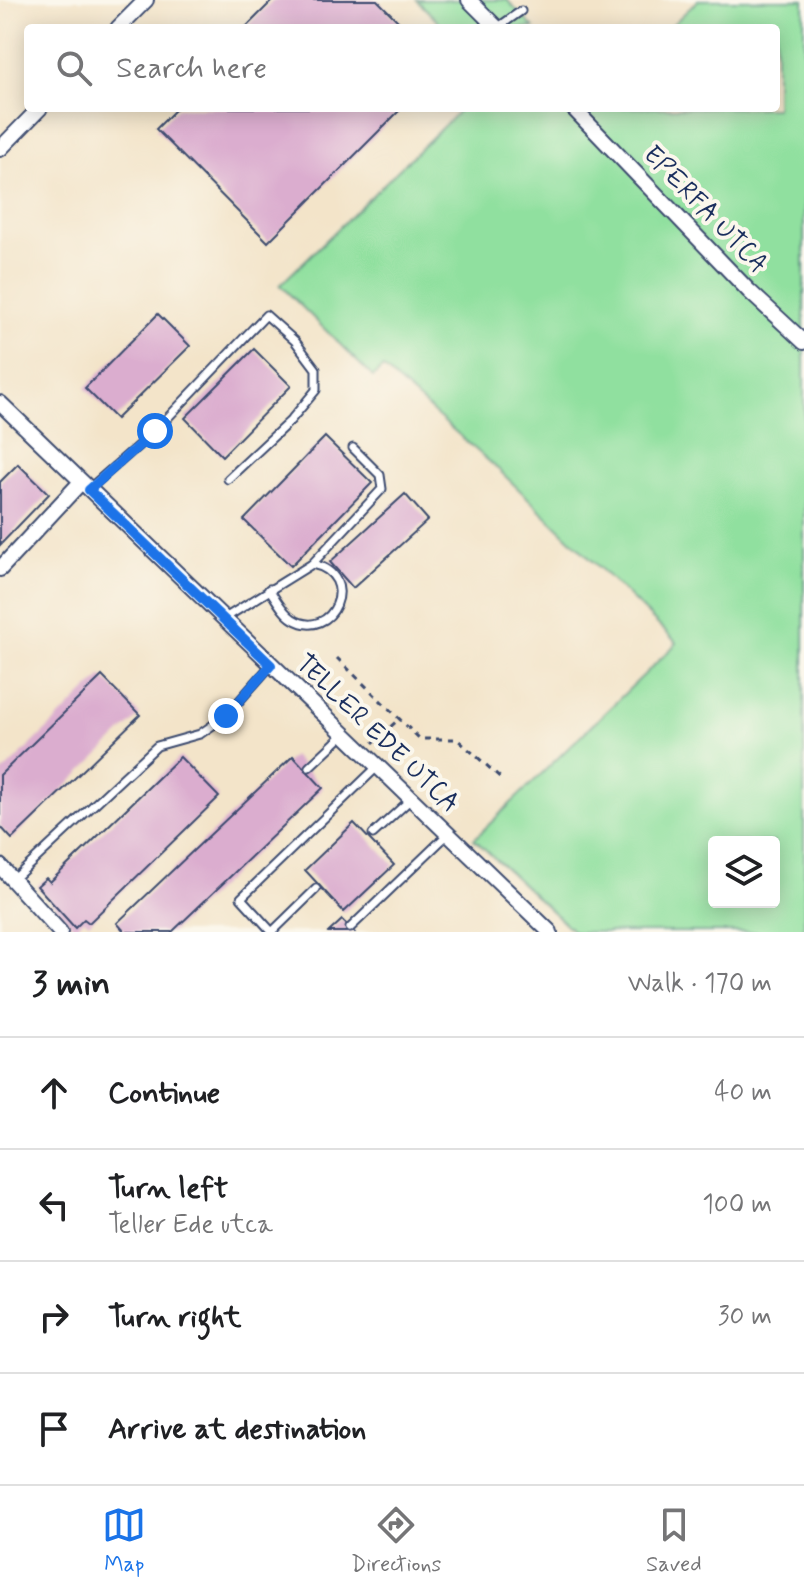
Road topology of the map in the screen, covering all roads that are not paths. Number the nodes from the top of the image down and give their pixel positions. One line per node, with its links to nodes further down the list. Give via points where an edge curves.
1 (146, 0): 4 (street)
2 (469, 0): 5 (street)
3 (521, 11): 6 (lane)
4 (122, 24)
5 (492, 24)
6 (502, 24)
7 (36, 112): 9 (street)
8 (577, 112): 10 (street, EPERFA UTCA)
9 (0, 149)
10 (804, 342)
11 (0, 403): 14 (street, TELLER EDE UTCA)
12 (353, 448): 15 (lane, via 383,485)
13 (228, 479): 14 (lane, via 316,390 316,369 266,315 155,431)
14 (85, 486): 16 (street); 18 (street, TELLER EDE UTCA)
15 (312, 564): 17 (lane); 17 (lane, via 330,572 338,585 338,601 327,618 313,623 294,620)
16 (0, 569)
17 (269, 589): 18 (lane)
18 (224, 620): 19 (street, TELLER EDE UTCA)
19 (271, 665): 20 (street, TELLER EDE UTCA); 27 (lane, via 226,716 200,734 157,746)
20 (343, 735): 21 (lane); 22 (street, TELLER EDE UTCA)
21 (309, 767)
22 (376, 768): 23 (street, TELLER EDE UTCA); 28 (lane, via 241,898 272,932)
23 (410, 800): 24 (lane); 25 (street, TELLER EDE UTCA)
24 (373, 834)
25 (447, 835): 29 (lane); 31 (street, TELLER EDE UTCA)
26 (0, 866): 27 (street)
27 (13, 880): 30 (street)
28 (316, 889)
29 (350, 928)
30 (60, 932)
31 (550, 932)

